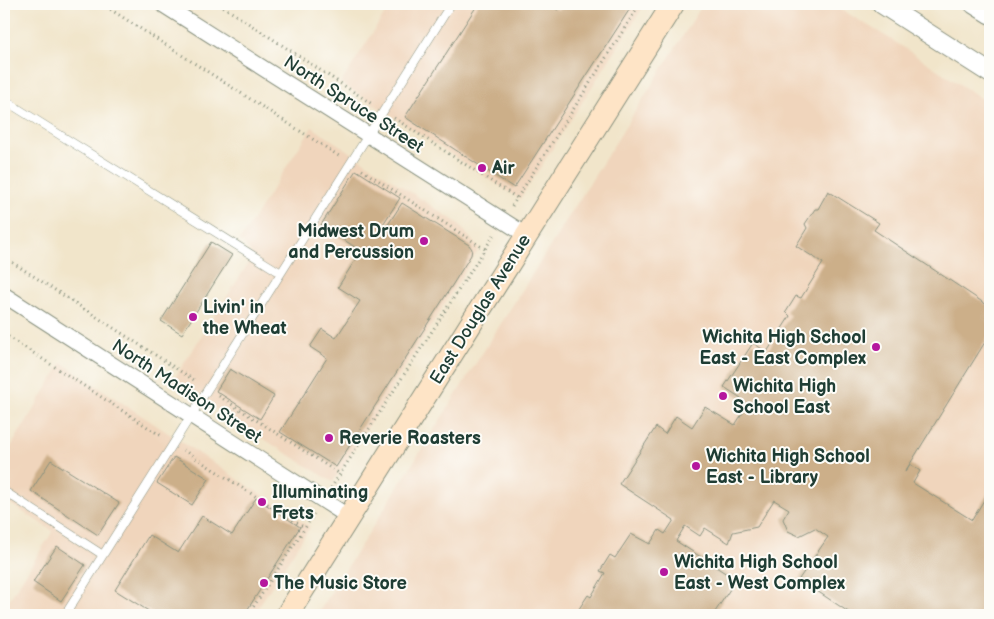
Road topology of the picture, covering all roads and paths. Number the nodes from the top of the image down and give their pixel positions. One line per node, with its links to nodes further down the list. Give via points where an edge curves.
1 (102, 4): 14 (path)
2 (162, 4): 13 (street, North Spruce Street)
3 (219, 4): 12 (path)
4 (451, 4): 12 (lane)
5 (640, 4): 15 (path)
6 (673, 4): 17 (main road, East Douglas Avenue)
7 (882, 4): 10 (street)
8 (974, 4): 9 (street)
9 (990, 14)
10 (990, 73)
11 (4, 100): 20 (lane)
12 (383, 110): 13 (lane); 15 (path)
13 (367, 135): 14 (lane); 16 (street, North Spruce Street)
14 (350, 163): 18 (path); 20 (lane)
15 (518, 198): 16 (path)
16 (503, 221): 17 (street, North Spruce Street); 18 (path)
17 (526, 235): 29 (main road, East Douglas Avenue)
18 (485, 249): 26 (path)
19 (4, 257): 23 (path)
20 (281, 274): 23 (lane)
21 (4, 295): 24 (street, North Madison Street)
22 (4, 334): 25 (path)
23 (209, 389): 24 (lane); 26 (path)
24 (192, 416): 25 (lane); 28 (street, North Madison Street)
25 (174, 444): 30 (path); 31 (lane)
26 (340, 474): 28 (path)
27 (4, 491): 31 (lane)
28 (323, 500): 29 (street, North Madison Street); 30 (path)
29 (350, 517): 34 (main road, East Douglas Avenue)
30 (305, 528): 33 (path)
31 (103, 555): 32 (lane)
32 (65, 615)
33 (248, 615)
34 (287, 615)

